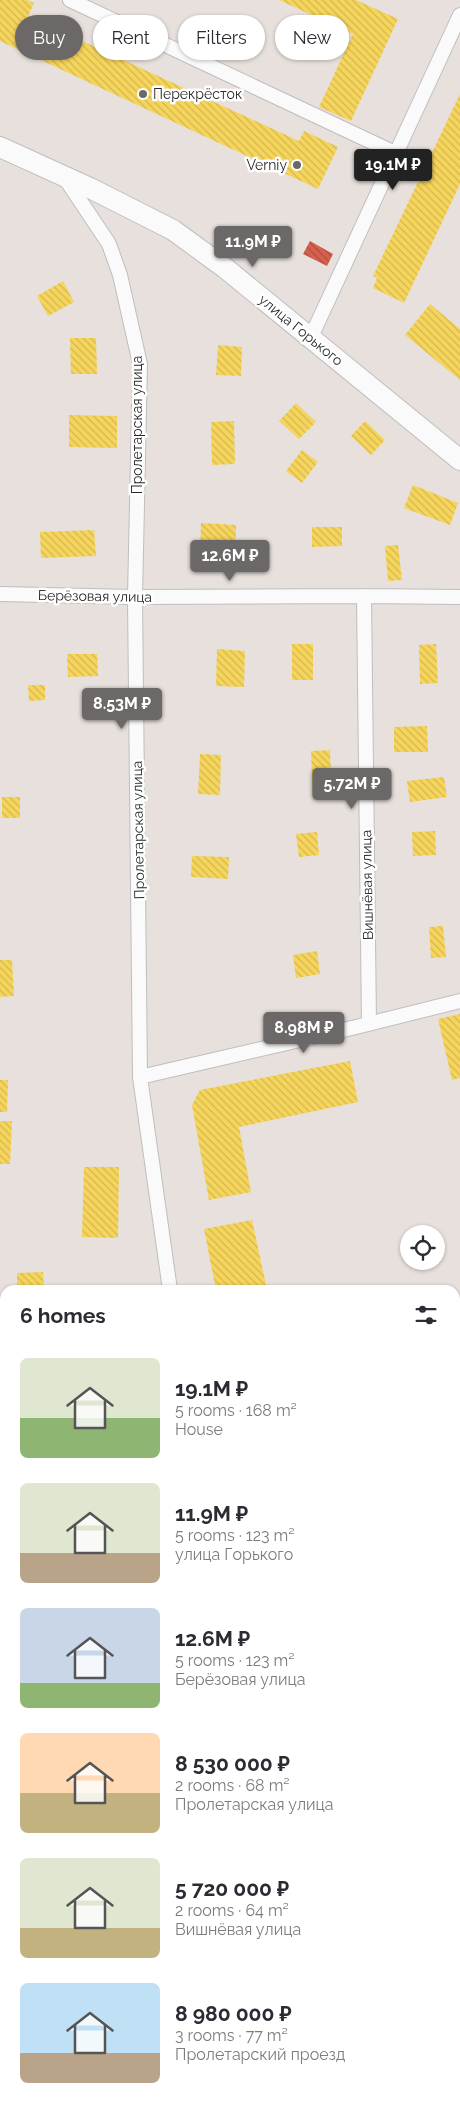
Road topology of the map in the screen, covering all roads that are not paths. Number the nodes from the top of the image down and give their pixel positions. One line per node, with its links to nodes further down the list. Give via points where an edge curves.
1 (70, 0): 4 (street)
2 (460, 15): 4 (street)
3 (0, 146): 5 (main road, улица Горького)
4 (395, 153): 6 (street)
5 (63, 175): 6 (main road, улица Горького, via 173,230); 10 (street, Пролетарская улица, via 109,244 120,275 140,364)
6 (311, 337): 7 (main road, улица Горького)
7 (460, 460)
8 (0, 594): 10 (street, Берёзовая улица)
9 (364, 596): 10 (street, Берёзовая улица); 11 (street, Берёзовая улица); 13 (street, Вишнёвая улица)
10 (135, 597): 14 (street, Пролетарская улица)
11 (460, 597)
12 (460, 1001): 13 (street)
13 (369, 1024): 14 (street)
14 (140, 1076): 15 (street, Пролетарская улица)
15 (169, 1285)

